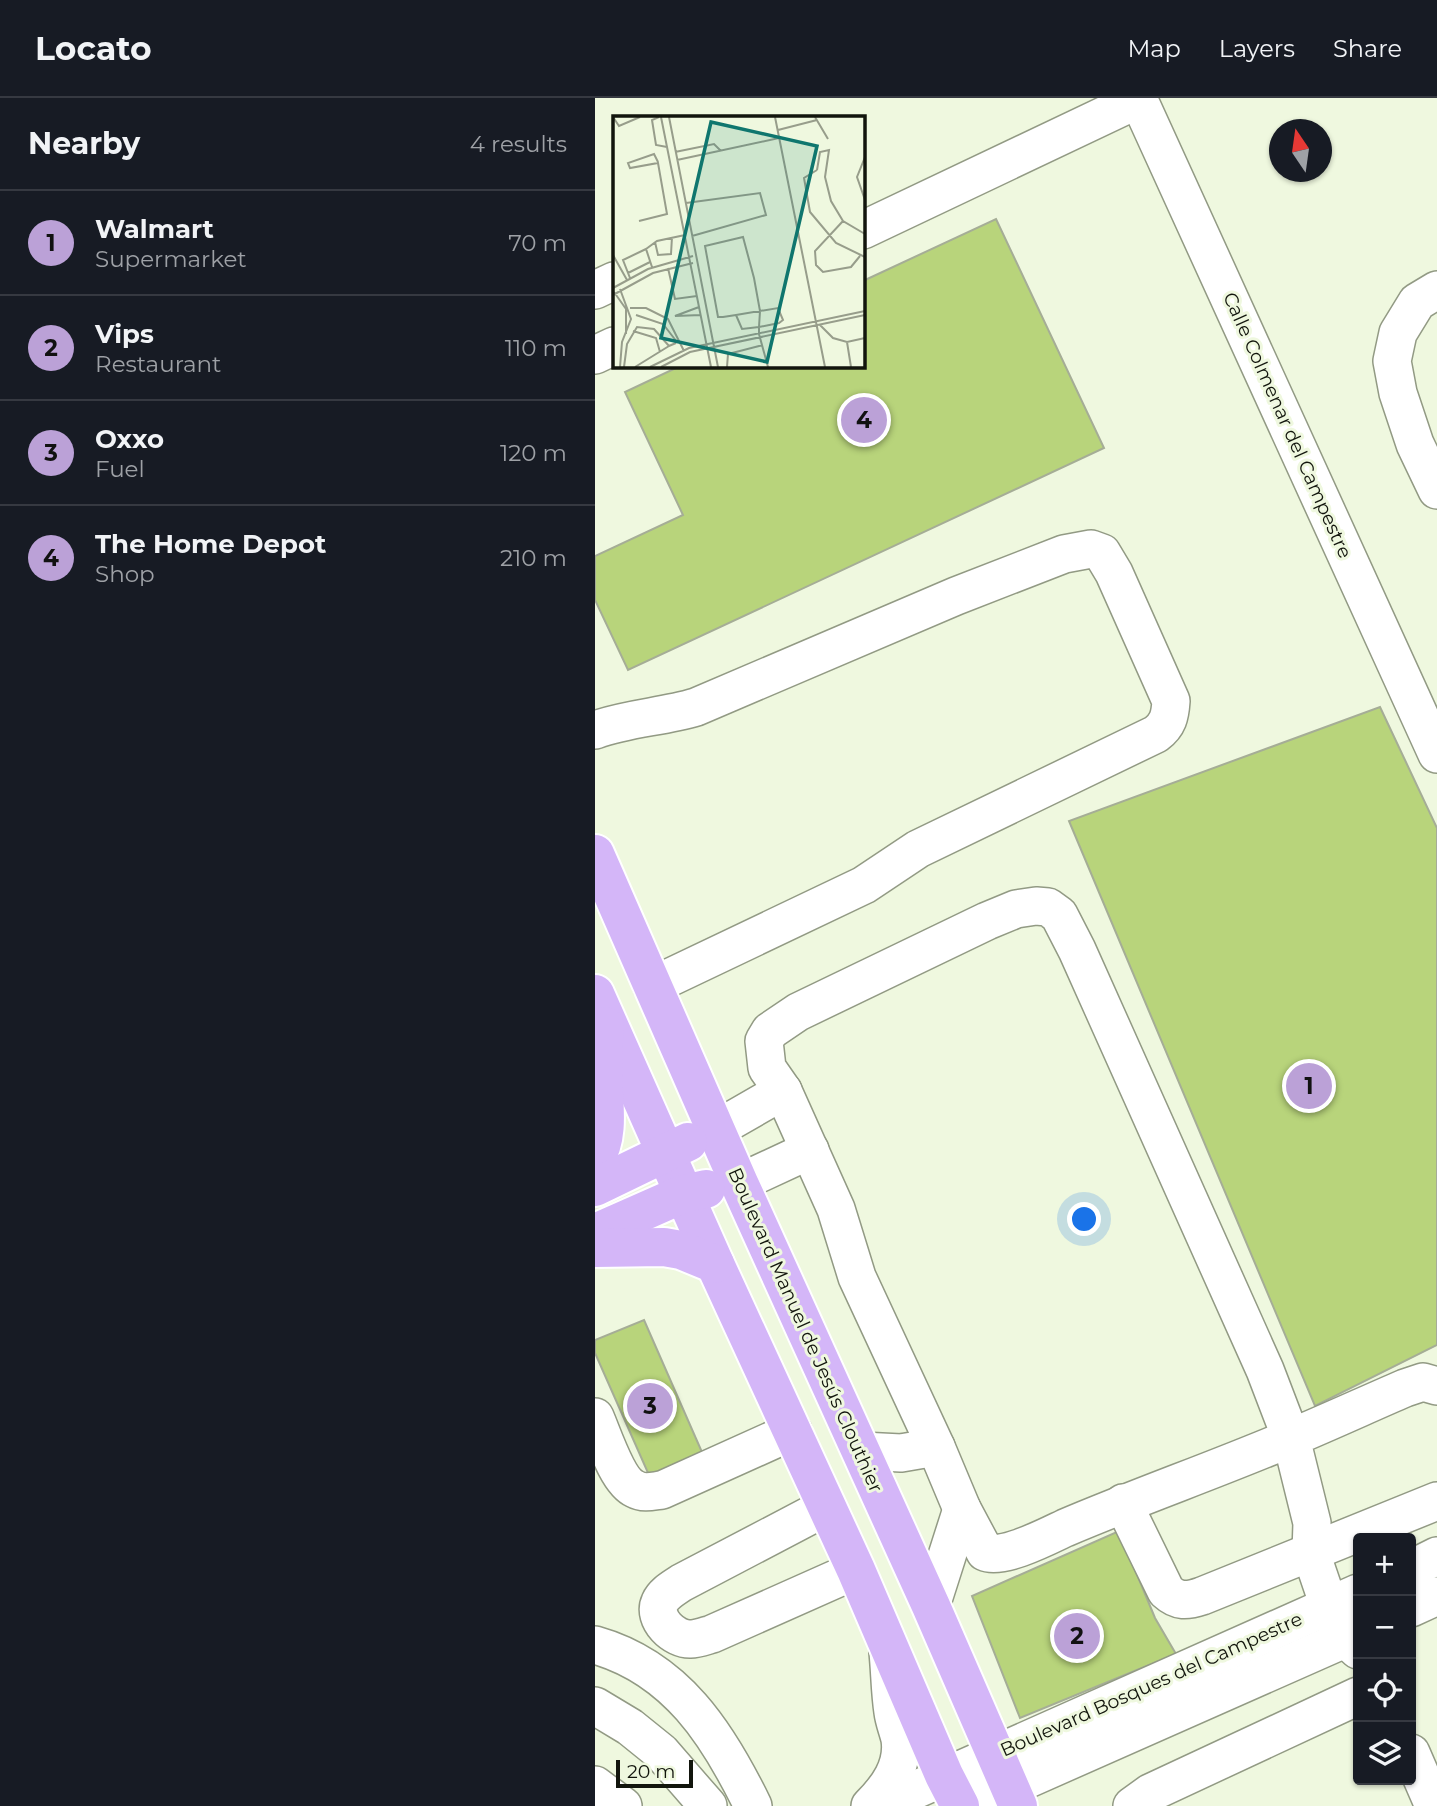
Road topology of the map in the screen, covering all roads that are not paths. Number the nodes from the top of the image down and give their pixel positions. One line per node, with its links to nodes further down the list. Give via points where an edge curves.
1 (1139, 99): 2 (street); 10 (street, Calle Colmenar del Campestre)
2 (865, 229)
3 (613, 281): 5 (street)
4 (1437, 289): 8 (street, via 1417,302 1398,333 1392,361 1415,444)
5 (595, 290)
6 (613, 346): 7 (street)
7 (595, 355)
8 (1437, 490)
9 (595, 730): 12 (street, via 697,707 956,596 1064,554 1091,550 1102,554 1114,573 1171,701 1165,727 1156,734 918,849 864,885)
10 (1437, 754)
11 (595, 855): 12 (main road, Boulevard Manuel de Jesús Clouthier)
12 (652, 986): 15 (main road, Boulevard Manuel de Jesús Clouthier)
13 (600, 1005): 17 (main road); 18 (main road, via 605,1127)
14 (783, 1091): 15 (street); 16 (street); 28 (street, via 767,1068 764,1053 764,1041 782,1021 987,921 1016,909 1048,907 1059,915 1077,950 1188,1194)
15 (715, 1130): 17 (main road); 19 (main road, Boulevard Manuel de Jesús Clouthier)
16 (810, 1150): 19 (street); 29 (street, via 857,1277)
17 (665, 1153): 20 (main road); 21 (main road)
18 (595, 1160)
19 (739, 1183): 21 (main road); 30 (main road, Boulevard Manuel de Jesús Clouthier)
20 (595, 1187)
21 (683, 1194): 22 (main road); 24 (main road)
22 (595, 1233)
23 (595, 1248): 24 (main road, via 664,1247)
24 (715, 1264): 27 (main road)
25 (1437, 1386): 28 (street, via 1423,1382 1405,1388)
26 (595, 1417): 27 (street, via 627,1484 646,1492 662,1490)
27 (793, 1431): 33 (main road)
28 (1291, 1438): 32 (street); 35 (street)
29 (936, 1447): 30 (street, via 901,1453); 34 (street)
30 (862, 1451): 40 (main road, Boulevard Manuel de Jesús Clouthier)
31 (1437, 1501): 35 (street)
32 (1123, 1503): 34 (street, via 1024,1546 991,1555 981,1547); 35 (street, via 1166,1591 1179,1600 1202,1596)
33 (827, 1507): 38 (main road); 38 (street, via 681,1583 660,1602 662,1622 670,1632 691,1640)
34 (962, 1509): 40 (street)
35 (1317, 1540): 42 (street)
36 (1437, 1556): 37 (street)
37 (1416, 1566)
38 (856, 1570): 43 (main road)
39 (1437, 1596): 41 (street)
40 (931, 1606): 48 (main road, Boulevard Manuel de Jesús Clouthier)
41 (1416, 1606)
42 (1351, 1619): 48 (street, Boulevard Bosques del Campestre)
43 (887, 1644): 50 (main road); 54 (street, via 900,1756 893,1778)
44 (595, 1645): 51 (street, via 617,1651 664,1678 694,1709 722,1748)
45 (1353, 1698): 56 (street, via 1150,1793)
46 (595, 1706): 53 (street, via 661,1752)
47 (1416, 1765): 57 (street)
48 (1008, 1782): 50 (street, Boulevard Bosques del Campestre)
49 (595, 1785): 52 (street)
50 (955, 1796): 55 (street, Boulevard Bosques del Campestre)
51 (748, 1804)
52 (623, 1806)
53 (708, 1806)
54 (870, 1806)
55 (879, 1806)
56 (1132, 1806)
57 (1434, 1806)

